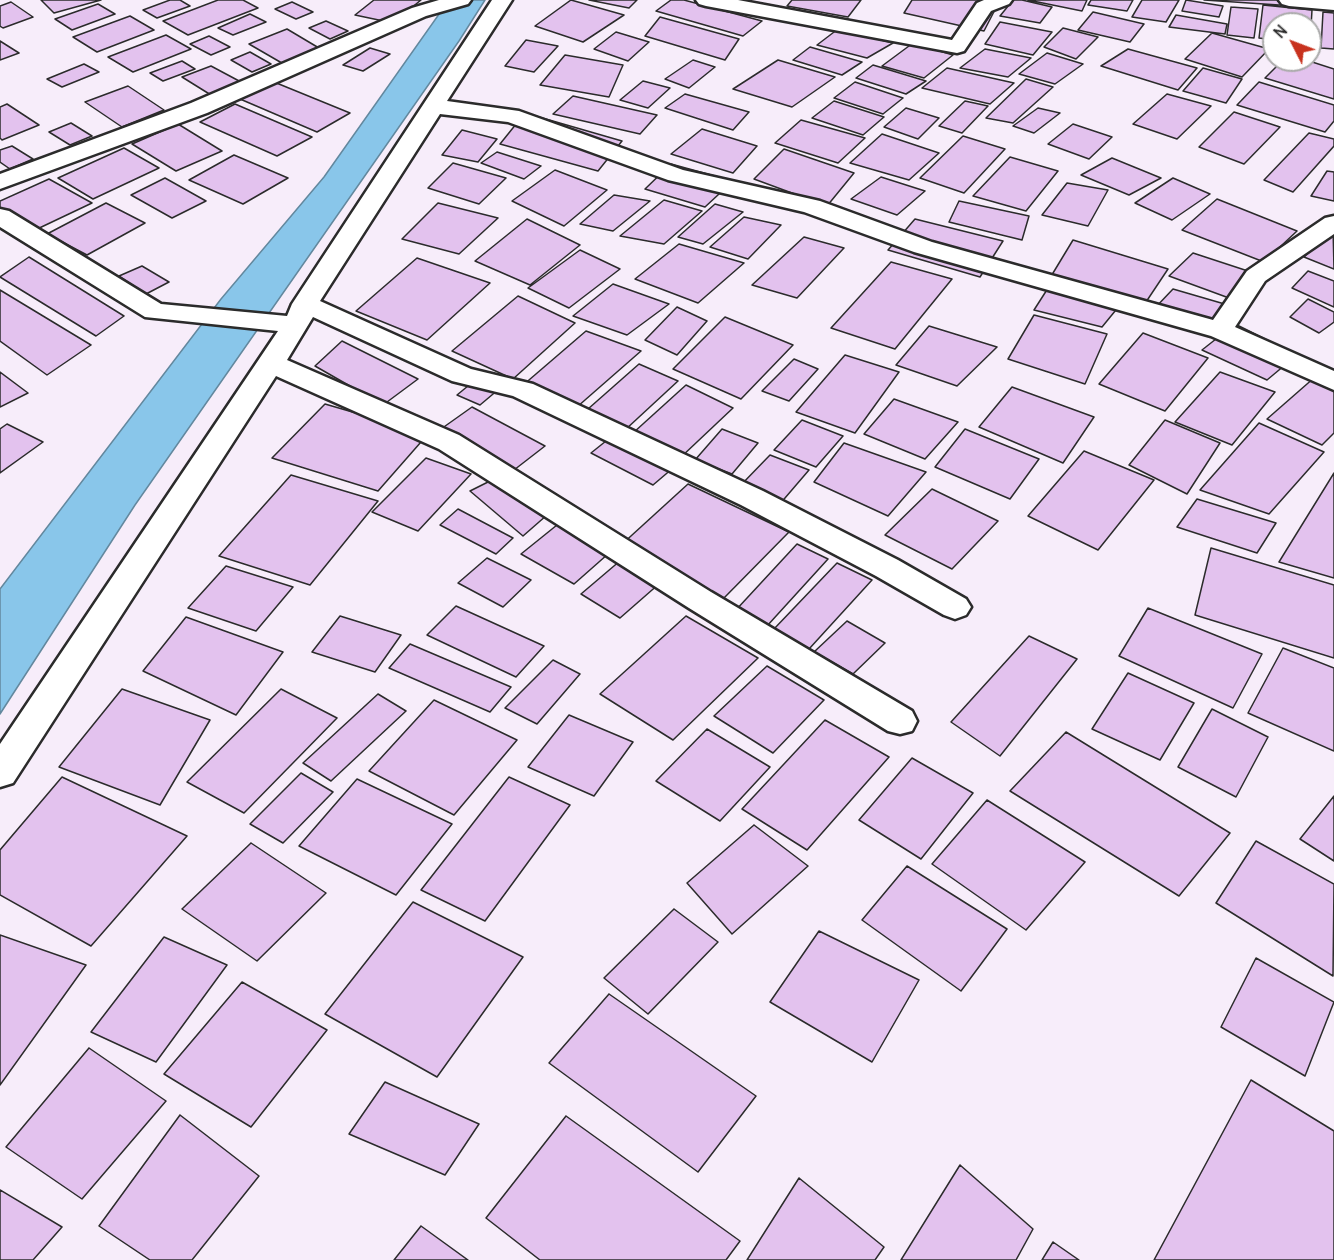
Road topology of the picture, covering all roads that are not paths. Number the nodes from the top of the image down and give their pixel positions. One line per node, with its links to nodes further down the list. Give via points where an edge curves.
1 (461, 0): 8 (street, via 419,12 199,108)
2 (502, 0): 7 (street)
3 (706, 0): 4 (street, via 957,47 984,8)
4 (1002, 0)
5 (1289, 0): 6 (street)
6 (1334, 4)
7 (432, 106): 11 (street); 12 (street, via 511,116 676,175 811,206 923,247)
8 (0, 182)
9 (0, 216): 11 (street, via 154,311)
10 (1334, 223): 12 (street, via 1256,276)
11 (300, 314): 13 (street); 15 (street, via 462,375 523,390 752,498)
12 (1220, 330): 14 (street)
13 (270, 363): 16 (street, via 449,442); 17 (street)
14 (1334, 381)
15 (955, 607)
16 (900, 721)
17 (0, 773)

